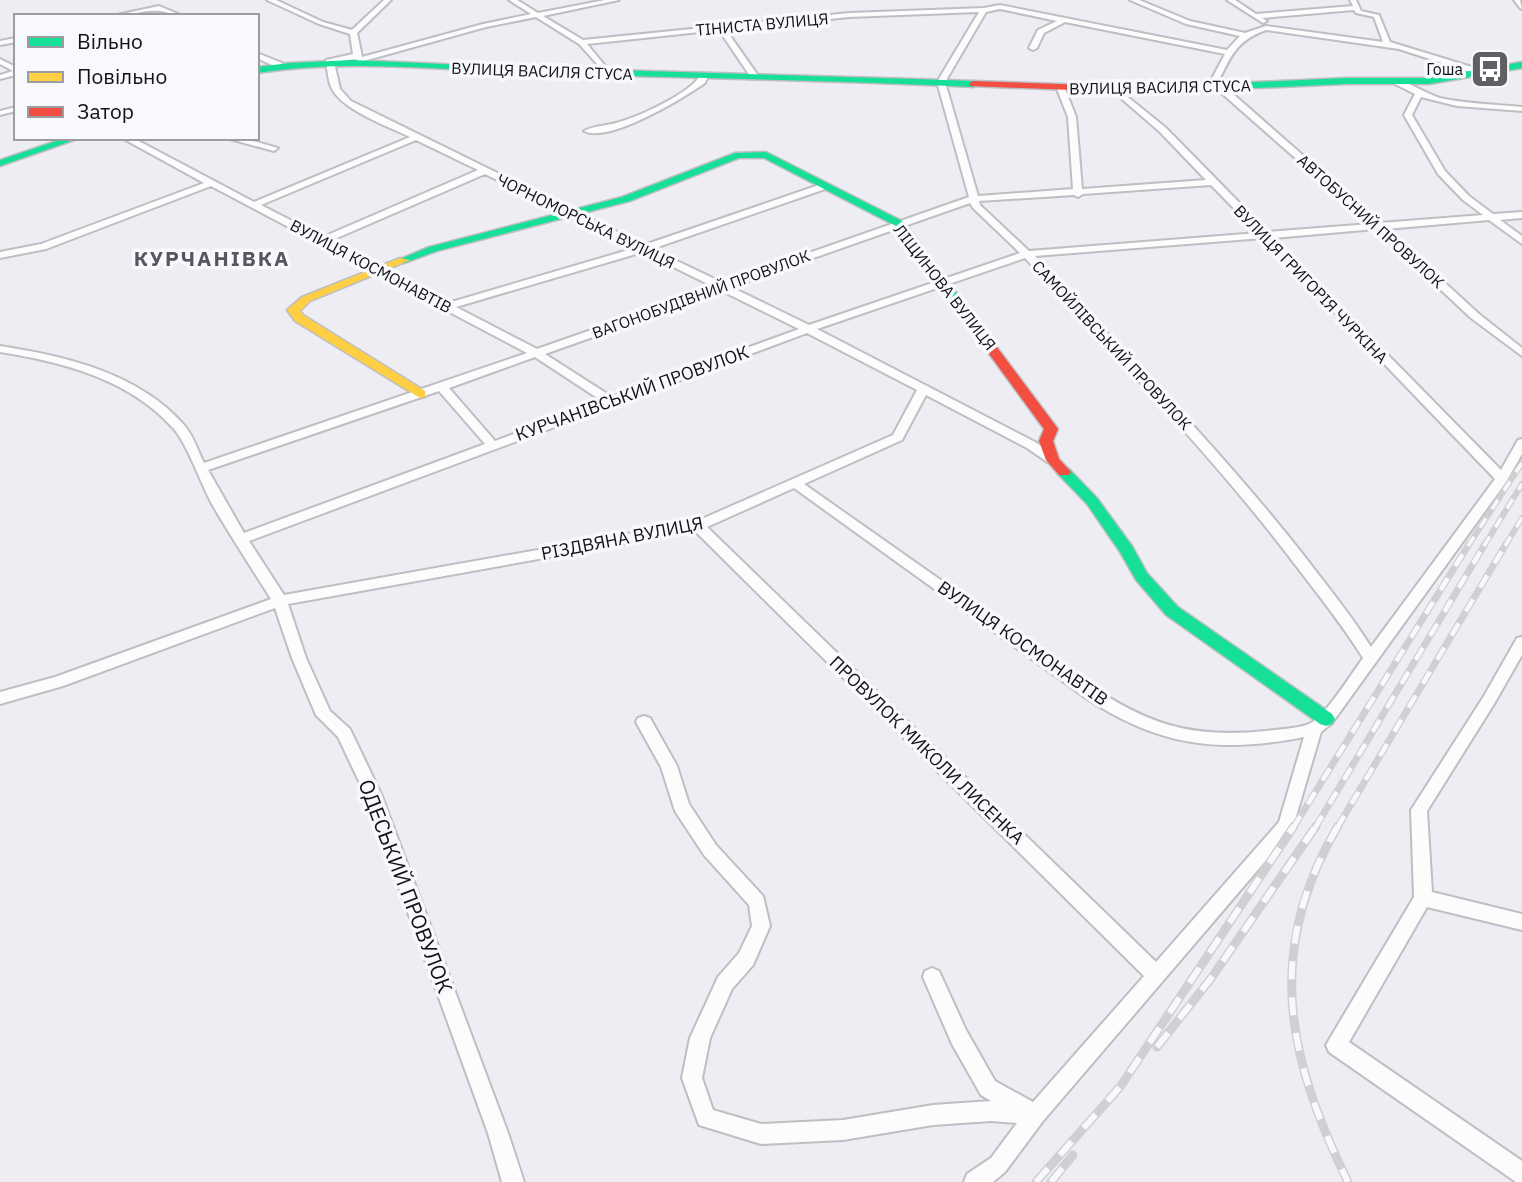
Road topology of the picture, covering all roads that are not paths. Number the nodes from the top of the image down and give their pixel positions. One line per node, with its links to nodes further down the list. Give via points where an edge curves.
1 (270, 0): 18 (street)
2 (388, 0): 18 (street)
3 (512, 0): 13 (street)
4 (616, 0): 13 (street)
5 (1133, 0): 19 (street, via 1188,23)
6 (1230, 0): 14 (street)
7 (1517, 0): 10 (street)
8 (1355, 4): 14 (street); 21 (street, via 1358,12 1377,16 1387,43)
9 (984, 6): 15 (street, ТІНИСТА ВУЛИЦЯ); 16 (street, ТІНИСТА ВУЛИЦЯ); 34 (street)
10 (1522, 7)
11 (124, 14): 12 (street, via 149,8)
12 (176, 14)
13 (537, 14): 20 (street); 25 (street)
14 (1255, 16): 17 (street)
15 (1066, 19): 22 (street, via 1041,32); 23 (street, ТІНИСТА ВУЛИЦЯ)
16 (721, 28): 20 (street, ТІНИСТА ВУЛИЦЯ); 33 (street)
17 (1266, 28): 19 (street); 21 (street)
18 (353, 33): 25 (street)
19 (1245, 35): 23 (street)
20 (582, 42): 30 (street)
21 (1400, 47): 31 (street)
22 (1033, 48)
23 (1228, 53): 36 (street)
24 (259, 56): 27 (street)
25 (359, 58): 26 (main road, ВУЛИЦЯ ВАСИЛЯ СТУСА); 30 (main road, ВУЛИЦЯ ВАСИЛЯ СТУСА, via 459,69)
26 (330, 60): 27 (main road, ВУЛИЦЯ ВАСИЛЯ СТУСА); 42 (street, ЧОРНОМОРСЬКА ВУЛИЦЯ, via 331,81 338,95)
27 (279, 65): 29 (main road, ВУЛИЦЯ ВАСИЛЯ СТУСА)
28 (1522, 65): 31 (main road, ВУЛИЦЯ ВАСИЛЯ СТУСА)
29 (259, 70)
30 (607, 73): 32 (main road, ВУЛИЦЯ ВАСИЛЯ СТУСА)
31 (1485, 74): 35 (main road, ВУЛИЦЯ ВАСИЛЯ СТУСА)
32 (704, 76): 33 (main road, ВУЛИЦЯ ВАСИЛЯ СТУСА); 41 (street, via 675,101 649,115 614,128)
33 (755, 77): 34 (main road, ВУЛИЦЯ ВАСИЛЯ СТУСА)
34 (941, 82): 37 (main road, ВУЛИЦЯ ВАСИЛЯ СТУСА); 53 (street, САМОЙЛІВСЬКИЙ ПРОВУЛОК)
35 (1398, 82): 36 (main road, ВУЛИЦЯ ВАСИЛЯ СТУСА); 39 (street)
36 (1216, 88): 38 (main road, ВУЛИЦЯ ВАСИЛЯ СТУСА); 59 (street, АВТОБУСНИЙ ПРОВУЛОК, via 1333,185)
37 (1061, 89): 38 (main road, ВУЛИЦЯ ВАСИЛЯ СТУСА); 52 (street, via 1072,117)
38 (1118, 91): 49 (street, ВУЛИЦЯ ГРИГОРІЯ ЧУРКІНА)
39 (1418, 95): 40 (street); 57 (street, via 1408,115 1441,172)
40 (1522, 109)
41 (588, 131)
42 (416, 137): 48 (street, ЧОРНОМОРСЬКА ВУЛИЦЯ); 54 (street)
43 (129, 140): 50 (street, ВУЛИЦЯ КОСМОНАВТІВ)
44 (239, 140): 46 (street)
45 (54, 141): 47 (main road)
46 (274, 148)
47 (0, 163)
48 (484, 171): 55 (street, ЧОРНОМОРСЬКА ВУЛИЦЯ); 61 (street)
49 (1213, 182): 52 (street, ВАГОНОБУДІВНИЙ ПРОВУЛОК); 60 (street, ВУЛИЦЯ ГРИГОРІЯ ЧУРКІНА)
50 (212, 183): 54 (street, ВУЛИЦЯ КОСМОНАВТІВ); 65 (street, via 43,247)
51 (825, 186): 55 (main road, ЛІЩИНОВА ВУЛИЦЯ, via 755,153); 58 (main road, ЛІЩИНОВА ВУЛИЦЯ); 63 (street)
52 (1078, 194): 53 (street, ВАГОНОБУДІВНИЙ ПРОВУЛОК)
53 (972, 199): 58 (street, ВАГОНОБУДІВНИЙ ПРОВУЛОК); 64 (street, САМОЙЛІВСЬКИЙ ПРОВУЛОК)
54 (254, 205): 61 (street, ВУЛИЦЯ КОСМОНАВТІВ)
55 (572, 214): 63 (street, ЧОРНОМОРСЬКА ВУЛИЦЯ); 66 (main road, ЛІЩИНОВА ВУЛИЦЯ, via 443,246)
56 (1522, 215): 57 (street, КУРЧАНІВСЬКИЙ ПРОВУЛОК)
57 (1492, 217): 59 (street, КУРЧАНІВСЬКИЙ ПРОВУЛОК); 62 (street)
58 (900, 224): 67 (main road, ЛІЩИНОВА ВУЛИЦЯ); 68 (street, ВАГОНОБУДІВНИЙ ПРОВУЛОК)
59 (1376, 227): 60 (street, КУРЧАНІВСЬКИЙ ПРОВУЛОК); 73 (street, АВТОБУСНИЙ ПРОВУЛОК)
60 (1266, 236): 64 (street, КУРЧАНІВСЬКИЙ ПРОВУЛОК); 82 (street, ВУЛИЦЯ ГРИГОРІЯ ЧУРКІНА)
61 (323, 240): 66 (street, ВУЛИЦЯ КОСМОНАВТІВ)
62 (1522, 241)
63 (641, 248): 68 (street, ЧОРНОМОРСЬКА ВУЛИЦЯ); 69 (street)
64 (1027, 254): 67 (street, КУРЧАНІВСЬКИЙ ПРОВУЛОК); 88 (street, САМОЙЛІВСЬКИЙ ПРОВУЛОК, via 1265,515)
65 (0, 256)
66 (377, 269): 69 (street, ВУЛИЦЯ КОСМОНАВТІВ); 76 (main road, ЛІЩИНОВА ВУЛИЦЯ, via 306,299 293,310)
67 (946, 282): 70 (street, КУРЧАНІВСЬКИЙ ПРОВУЛОК); 80 (main road, ЛІЩИНОВА ВУЛИЦЯ, via 1051,429 1046,441)
68 (718, 287): 70 (street, ЧОРНОМОРСЬКА ВУЛИЦЯ); 72 (street, ВАГОНОБУДІВНИЙ ПРОВУЛОК)
69 (448, 306): 72 (street, ВУЛИЦЯ КОСМОНАВТІВ)
70 (808, 329): 75 (street, ЧОРНОМОРСЬКА ВУЛИЦЯ); 77 (street, КУРЧАНІВСЬКИЙ ПРОВУЛОК)
71 (0, 349): 81 (street, via 75,365 146,397 180,428)
72 (536, 353): 74 (street, ВАГОНОБУДІВНИЙ ПРОВУЛОК); 77 (street, ВУЛИЦЯ КОСМОНАВТІВ)
73 (1522, 353)
74 (442, 387): 76 (street, ВАГОНОБУДІВНИЙ ПРОВУЛОК); 79 (street)
75 (922, 391): 80 (street, ЧОРНОМОРСЬКА ВУЛИЦЯ); 83 (street, РІЗДВЯНА ВУЛИЦЯ, via 898,437)
76 (420, 394): 81 (street, ВАГОНОБУДІВНИЙ ПРОВУЛОК)
77 (611, 402): 79 (street, КУРЧАНІВСЬКИЙ ПРОВУЛОК)
78 (1522, 443): 82 (street)
79 (491, 444): 85 (street, КУРЧАНІВСЬКИЙ ПРОВУЛОК)
80 (1053, 460): 92 (main road, via 1092,501 1141,576 1172,611)
81 (202, 468): 85 (street)
82 (1502, 479): 88 (street)
83 (796, 484): 84 (street, РІЗДВЯНА ВУЛИЦЯ); 92 (street, ВУЛИЦЯ КОСМОНАВТІВ, via 1099,699 1156,728 1205,738 1245,739 1280,737)
84 (698, 526): 86 (street, РІЗДВЯНА ВУЛИЦЯ); 95 (street, ПРОВУЛОК МИКОЛИ ЛИСЕНКА)
85 (240, 538): 86 (street)
86 (280, 601): 90 (street, РІЗДВЯНА ВУЛИЦЯ, via 58,682); 99 (street, ОДЕСЬКИЙ ПРОВУЛОК, via 324,716 344,733 373,794)
87 (1522, 642): 89 (street)
88 (1371, 659): 92 (street)
89 (1516, 665): 93 (street, via 1419,810)
90 (0, 698)
91 (644, 722): 97 (street, via 669,766 681,806 710,850 757,902 761,926 746,959 725,983 700,1038 692,1078 706,1118 761,1134 843,1130 991,1111)
92 (1320, 724): 95 (street, via 1286,825)
93 (1423, 898): 94 (street); 98 (street, via 1336,1045)
94 (1522, 922)
95 (1156, 975): 97 (street)
96 (932, 976): 97 (street, via 988,1088)
97 (1036, 1114): 100 (street, via 999,1166)
98 (1522, 1174)
99 (513, 1182)
100 (975, 1182)

